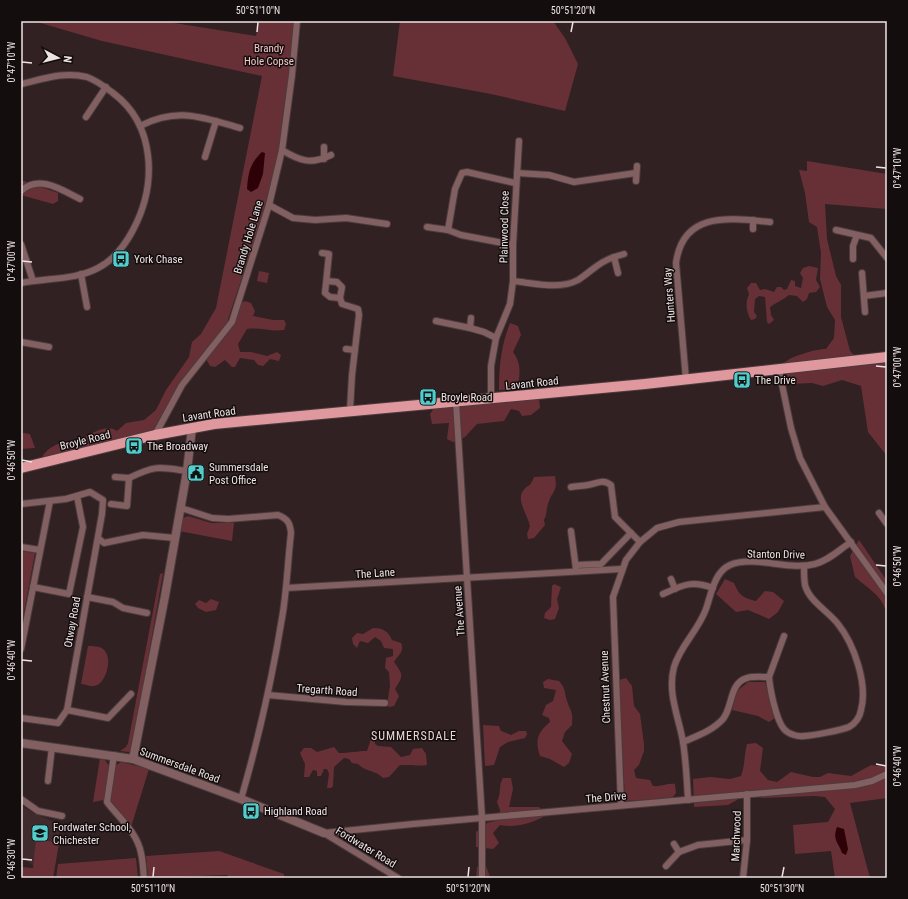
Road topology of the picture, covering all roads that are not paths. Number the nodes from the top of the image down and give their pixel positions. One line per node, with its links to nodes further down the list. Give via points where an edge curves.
1 (297, 21): 10 (street, Brandy Hole Lane)
2 (21, 84): 3 (street, via 50,77 74,75 86,77)
3 (106, 87): 4 (street); 6 (street, via 127,106)
4 (86, 117)
5 (216, 121): 6 (street, via 178,114 161,117); 7 (street); 12 (street)
6 (140, 126): 39 (street, via 149,154 150,167 140,215 114,257 98,268)
7 (240, 128)
8 (519, 141): 15 (street, Plainwood Close)
9 (324, 147): 13 (street)
10 (282, 150): 13 (street, via 297,159 318,162); 21 (street, Brandy Hole Lane)
11 (331, 156): 13 (street)
12 (205, 157)
13 (324, 159)
14 (637, 166): 16 (street)
15 (517, 173): 16 (street, via 549,175 574,182); 18 (street, Plainwood Close)
16 (636, 174): 17 (street)
17 (636, 181)
18 (515, 183): 27 (street, via 462,173 455,189); 31 (street, Plainwood Close)
19 (21, 191): 20 (street, via 45,183)
20 (80, 199)
21 (269, 205): 24 (street, via 292,218 346,218); 64 (street, Brandy Hole Lane, via 232,322 182,385)
22 (753, 220): 23 (street, Hunters Way); 26 (street); 59 (street, Hunters Way, via 704,222 691,230 682,241 676,264)
23 (770, 222)
24 (387, 224)
25 (427, 227): 27 (street)
26 (753, 229)
27 (448, 230): 31 (street)
28 (836, 230): 29 (street)
29 (857, 235): 35 (street, via 871,238); 36 (street, via 853,246)
30 (21, 244): 40 (street)
31 (512, 245): 42 (street, Plainwood Close)
32 (322, 253): 41 (street, via 329,254)
33 (624, 254): 34 (street)
34 (614, 257): 37 (street); 42 (street, via 601,261 571,283 553,285)
35 (887, 258)
36 (853, 259)
37 (618, 273)
38 (862, 273): 45 (street)
39 (81, 274): 40 (street); 47 (street)
40 (33, 280): 43 (street)
41 (327, 280): 46 (street, via 342,286); 46 (street, via 325,293 330,297)
42 (513, 281): 52 (street, Plainwood Close, via 510,304)
43 (21, 283)
44 (887, 293): 45 (street)
45 (864, 296): 48 (street)
46 (340, 298): 56 (street, via 342,304 358,309)
47 (87, 307)
48 (865, 312)
49 (471, 318): 51 (street)
50 (436, 321): 51 (street)
51 (470, 328): 52 (street)
52 (496, 338): 60 (street, Plainwood Close, via 491,366)
53 (21, 342): 54 (street)
54 (49, 347)
55 (346, 349): 56 (street)
56 (355, 350): 62 (street)
57 (887, 357): 58 (main road, Lavant Road)
58 (779, 370): 59 (main road, Lavant Road); 74 (street, via 800,458)
59 (686, 380): 60 (main road, Lavant Road)
60 (491, 399): 61 (main road, Lavant Road)
61 (456, 402): 62 (main road, Lavant Road); 89 (street, The Avenue)
62 (350, 410): 63 (main road, Lavant Road)
63 (192, 428): 64 (main road, Lavant Road); 66 (street)
64 (155, 435): 65 (main road, Broyle Road)
65 (21, 468)
66 (187, 471): 68 (street, via 156,467); 75 (street)
67 (115, 478): 68 (street)
68 (129, 478): 73 (street, via 127,506)
69 (571, 487): 79 (street, via 598,482 611,485 615,517)
70 (77, 496): 71 (street, Otway Road); 80 (street, Otway Road, via 90,492 103,500); 91 (street, via 83,527 69,594)
71 (50, 502): 72 (street, Otway Road); 85 (street)
72 (21, 504)
73 (111, 504)
74 (825, 507): 82 (street, Chestnut Avenue, via 679,522 657,528); 83 (street)
75 (181, 508): 81 (street); 92 (street, via 212,518 278,515 285,518 290,524 291,533)
76 (879, 513): 77 (street)
77 (887, 524)
78 (570, 531): 87 (street)
79 (631, 533): 82 (street); 87 (street, via 601,564)
80 (98, 538): 81 (street, via 104,543 143,535); 97 (street, Otway Road)
81 (175, 538): 111 (street)
82 (640, 542): 88 (street, Chestnut Avenue)
83 (851, 542): 86 (street, Stanton Drive, via 826,560); 95 (street)
84 (21, 547): 85 (street)
85 (40, 550): 91 (street)
86 (804, 566): 93 (street, Stanton Drive, via 768,562 730,566 721,572); 101 (street, via 805,585 812,598 838,624 856,658 862,698 862,710 858,720 849,727 804,736 794,735 784,729 779,718)
87 (576, 568): 88 (street); 89 (street)
88 (621, 569): 118 (street, Chestnut Avenue, via 613,597)
89 (466, 577): 92 (street, The Lane); 120 (street, The Avenue)
90 (671, 578): 94 (street)
91 (33, 587): 100 (street)
92 (286, 588): 103 (street)
93 (713, 588): 94 (street, via 700,583 688,583); 108 (street, Stanton Drive, via 699,626 679,653 673,669 674,706)
94 (675, 589): 96 (street)
95 (887, 593)
96 (663, 594)
97 (87, 597): 98 (street); 105 (street, Otway Road)
98 (147, 613)
99 (784, 636): 101 (street)
100 (21, 649)
101 (769, 677): 108 (street, via 747,678 740,682 734,689 728,712 723,719 704,734)
102 (131, 694): 105 (street, via 108,718)
103 (268, 695): 104 (street, Tregarth Road, via 346,702); 116 (street)
104 (382, 701)
105 (67, 710): 106 (street, via 58,723)
106 (21, 718)
107 (21, 742): 109 (street, Summersdale Road)
108 (683, 742): 117 (street, Stanton Drive)
109 (52, 747): 110 (street, Summersdale Road); 113 (street)
110 (114, 755): 111 (street, Summersdale Road); 126 (street, via 107,802 137,841)
111 (133, 759): 116 (street, Summersdale Road)
112 (887, 774): 114 (street, The Drive, via 854,785)
113 (48, 781)
114 (747, 794): 117 (street, The Drive); 122 (street, Marchwood)
115 (21, 799): 119 (street, via 38,810)
116 (241, 799): 121 (street, Summersdale Road)
117 (688, 800): 118 (street, The Drive)
118 (620, 805): 120 (street, The Drive)
119 (62, 816)
120 (482, 818): 121 (street, The Drive); 128 (street, The Avenue)
121 (324, 833): 127 (street, Fordwater Road)
122 (748, 840): 124 (street, via 698,845); 129 (street, Marchwood)
123 (674, 844): 124 (street)
124 (679, 852): 125 (street)
125 (666, 866)
126 (144, 878)
127 (398, 878)
128 (482, 878)
129 (743, 878)

